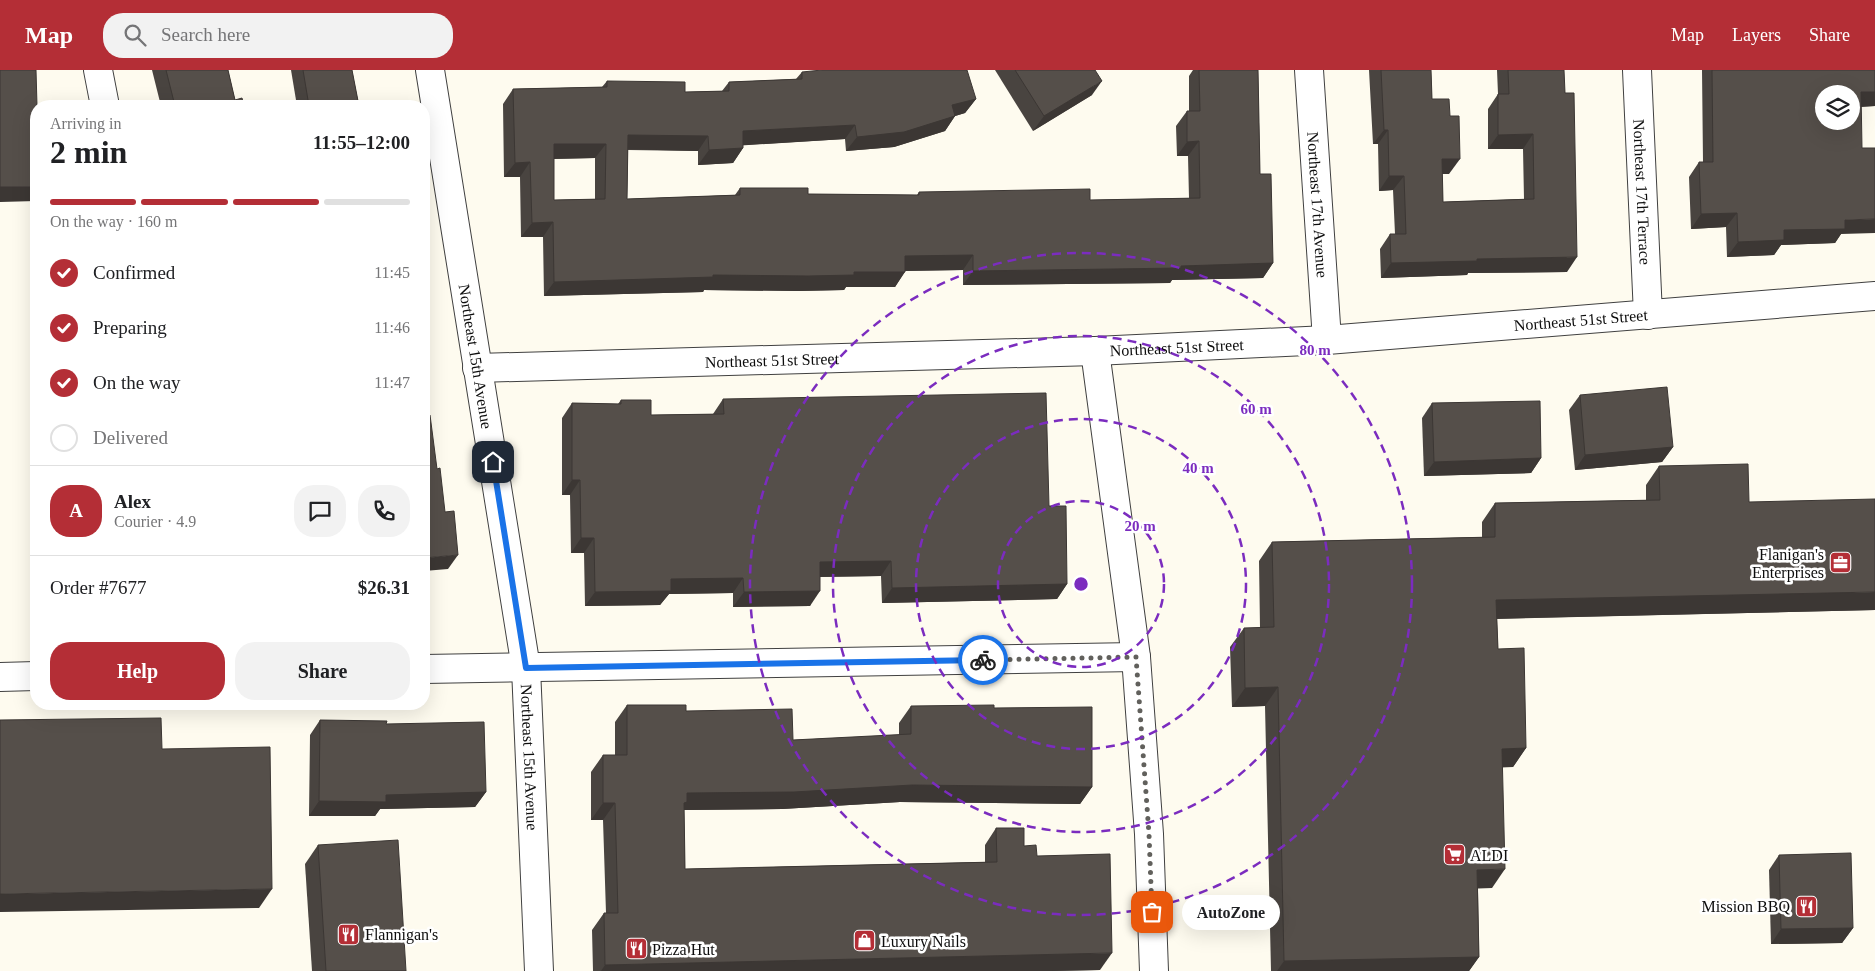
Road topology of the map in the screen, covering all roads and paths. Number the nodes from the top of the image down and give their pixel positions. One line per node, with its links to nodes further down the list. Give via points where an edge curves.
1 (98, 70): 5 (street)
2 (430, 70): 10 (street, Northeast 15th Avenue)
3 (1309, 70): 8 (street, Northeast 17th Avenue)
4 (1637, 70): 7 (street, Northeast 17th Terrace)
5 (104, 100)
6 (1875, 296): 7 (street, Northeast 51st Street)
7 (1648, 315): 8 (street, Northeast 51st Street)
8 (1328, 340): 9 (street, Northeast 51st Street)
9 (1095, 351): 10 (street, Northeast 51st Street); 11 (street)
10 (477, 368): 12 (street, Northeast 15th Avenue)
11 (1136, 657): 12 (street); 17 (street, via 1149,834)
12 (526, 668): 13 (street); 16 (street, Northeast 15th Avenue)
13 (430, 669)
14 (30, 676): 15 (street)
15 (0, 677)
16 (539, 971)
17 (1154, 971)

